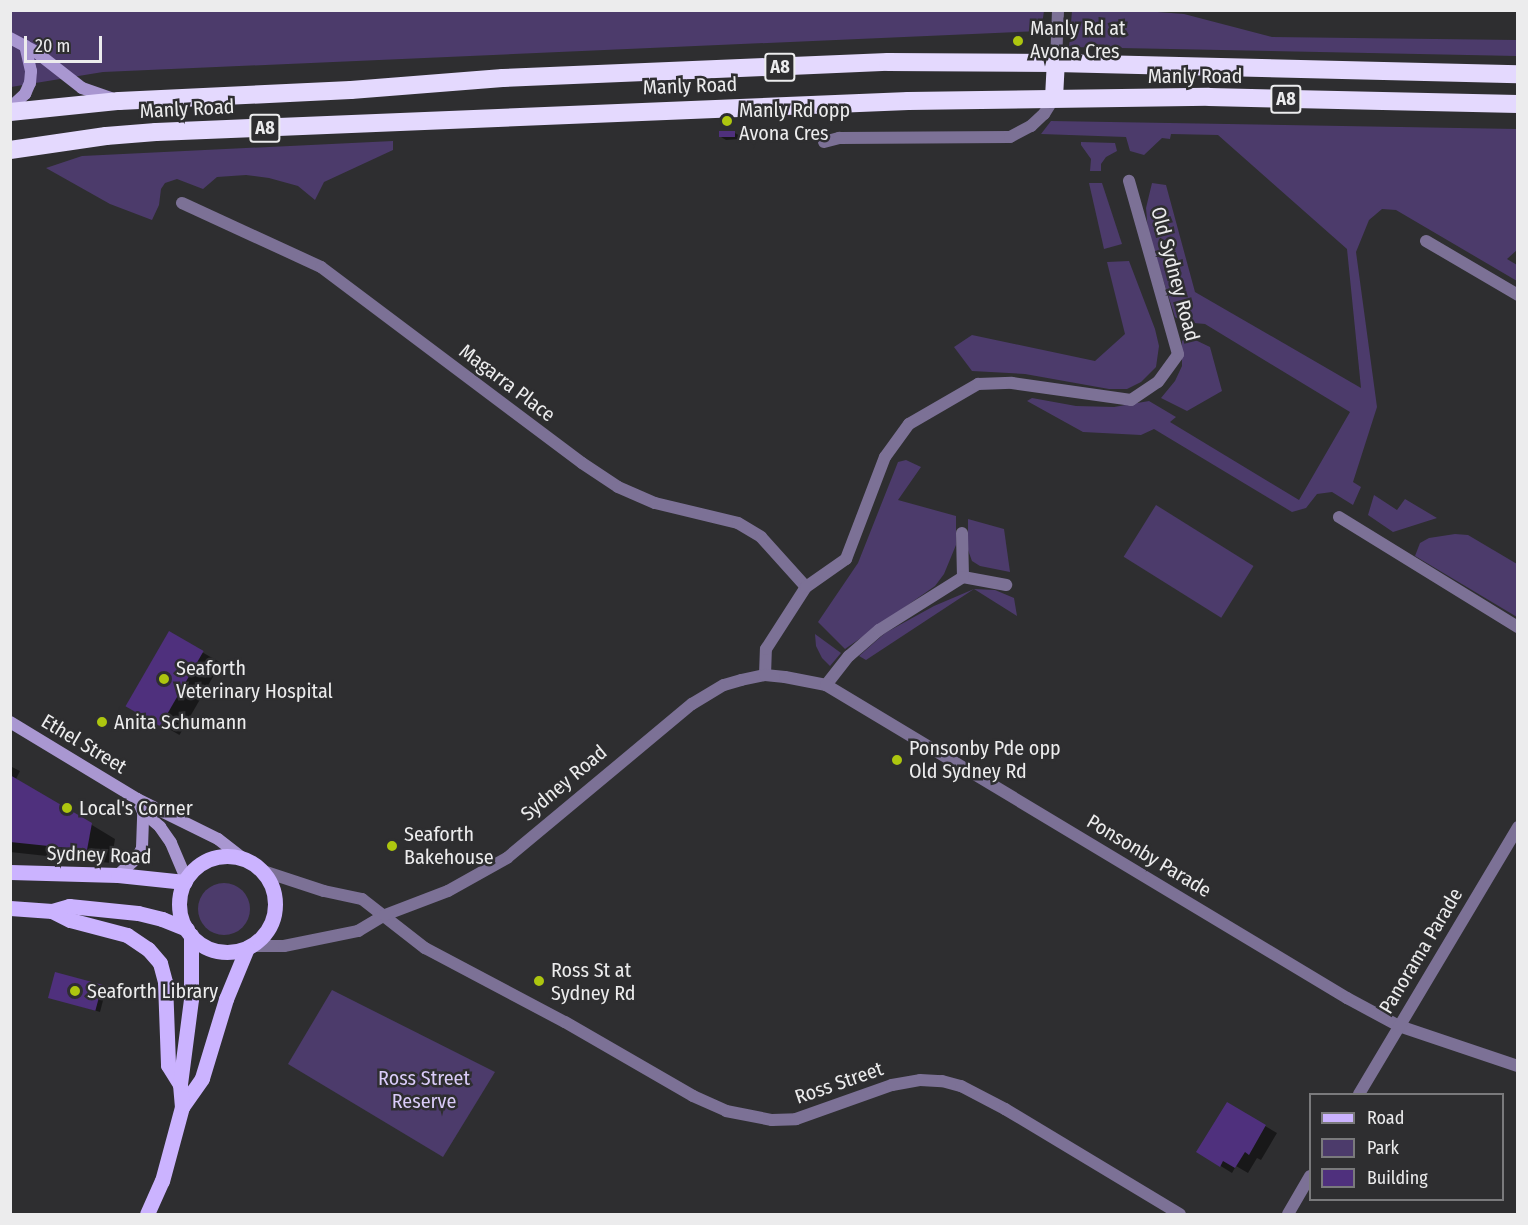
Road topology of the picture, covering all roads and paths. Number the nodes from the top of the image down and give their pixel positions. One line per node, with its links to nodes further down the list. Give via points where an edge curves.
1 (1058, 10): 4 (street)
2 (10, 38): 3 (street)
3 (25, 46): 7 (street, via 82,88); 9 (street, via 31,64 30,83)
4 (1056, 63): 5 (highway, Manly Road / A8); 6 (highway); 7 (highway, Manly Road / A8, via 888,62 504,78)
5 (1518, 74)
6 (1054, 98): 8 (highway, Manly Road / A8); 10 (street, via 1044,114 1010,137 839,138); 11 (highway, Manly Road / A8, via 617,111 156,132)
7 (119, 101): 9 (highway, Manly Road / A8)
8 (1518, 104)
9 (10, 110)
10 (824, 142)
11 (10, 150)
12 (1129, 181): 20 (street, Old Sydney Road, via 1178,354 1158,382 1131,400 1012,382 978,384 932,410 909,424 885,457 846,559)
13 (182, 202): 20 (street, Magarra Place, via 321,267 618,487 655,503 738,523 760,537)
14 (1426, 241): 15 (street)
15 (1518, 295)
16 (1339, 517): 21 (street)
17 (962, 533): 18 (street)
18 (963, 577): 19 (street); 23 (street, via 879,630 849,656)
19 (1006, 585)
20 (806, 587): 22 (street, Old Sydney Road, via 766,649)
21 (1518, 627)
22 (765, 675): 23 (street, Ponsonby Parade); 35 (street, Sydney Road, via 724,685 692,704 507,858 448,891)
23 (826, 685): 38 (street, Ponsonby Parade)
24 (10, 722): 25 (street, Ethel Street)
25 (137, 799): 26 (street, Ethel Street); 28 (street, Ethel Street, via 218,839)
26 (143, 812): 31 (street, via 142,848); 32 (street, Ethel Street, via 171,843)
27 (1518, 827): 38 (street, Panorama Parade)
28 (242, 858): 29 (main road); 32 (main road, via 211,859)
29 (262, 871): 35 (street, via 362,899); 37 (main road, via 272,884 275,908 268,930)
30 (10, 872): 31 (main road, Sydney Road)
31 (118, 875): 32 (main road, Sydney Road)
32 (186, 880): 36 (main road, via 180,906)
33 (10, 908): 34 (main road)
34 (52, 911): 36 (main road, via 69,906 138,913); 40 (main road, via 70,920 127,935 160,963 165,982 168,1065)
35 (385, 915): 37 (street, Sydney Road, via 357,932 284,946); 45 (street, Ross Street, via 425,948 726,1111 772,1120 796,1119 892,1084 920,1080 952,1083 1005,1109)
36 (189, 932): 37 (main road, via 202,945 217,950); 40 (main road, via 191,999)
37 (248, 947): 42 (main road, via 226,999 202,1078)
38 (1399, 1026): 39 (street, Ponsonby Parade); 41 (street, Panorama Parade)
39 (1518, 1066)
40 (180, 1084): 42 (main road)
41 (1360, 1093)
42 (182, 1107): 44 (main road, via 162,1181)
43 (1309, 1179): 46 (street)
44 (147, 1215)
45 (1179, 1215)
46 (1288, 1215)

